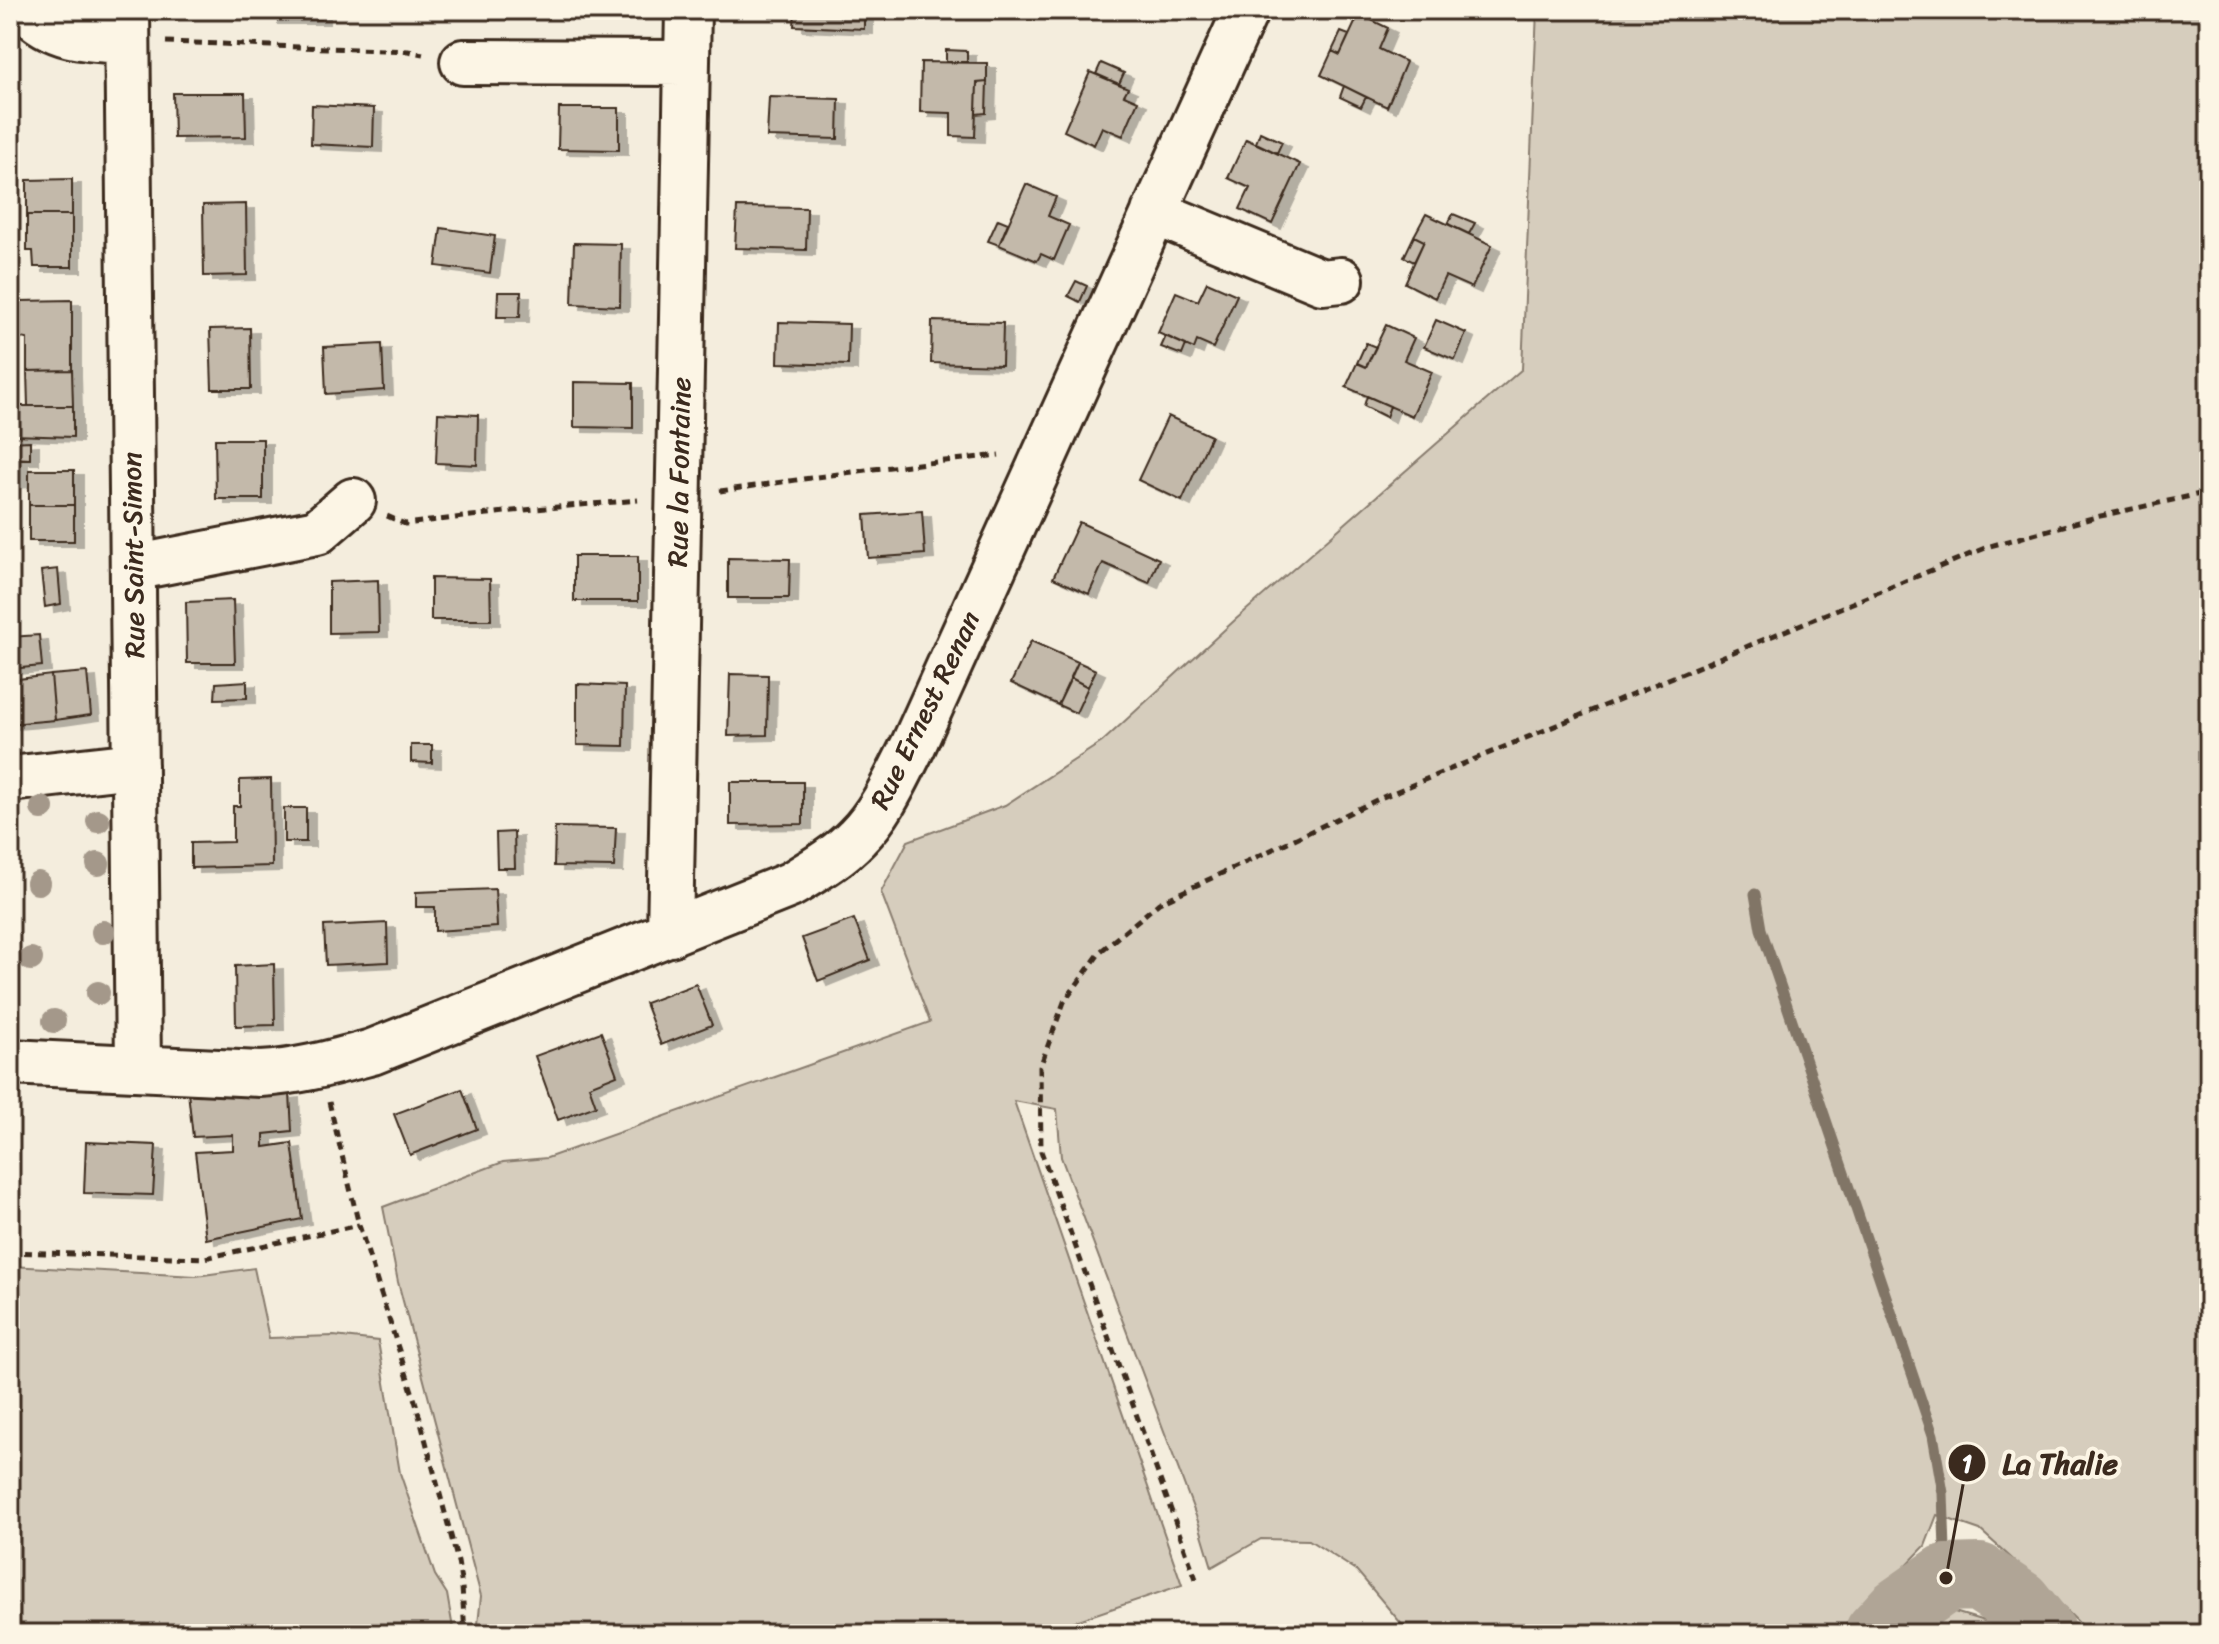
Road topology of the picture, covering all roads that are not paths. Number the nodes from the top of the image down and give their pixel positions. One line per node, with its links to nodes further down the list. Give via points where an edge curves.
1 (27, 10): 4 (street, via 55,31 79,38)
2 (688, 10): 6 (street, Rue la Fontaine)
3 (1246, 10): 7 (street, Rue Ernest Renan)
4 (127, 26): 10 (street, Rue Saint-Simon)
5 (463, 62): 6 (street)
6 (687, 63): 13 (street, Rue la Fontaine)
7 (1154, 212): 8 (street, via 1322,282); 13 (street, Rue Ernest Renan, via 883,803 857,837 802,878)
8 (1341, 280)
9 (353, 501): 10 (street, via 317,532)
10 (133, 568): 11 (street, Rue Saint-Simon)
11 (135, 765): 12 (street); 15 (street, Rue Saint-Simon)
12 (10, 779)
13 (670, 934): 15 (street, Rue Ernest Renan, via 372,1052 320,1067 260,1074)
14 (10, 1062): 15 (street, Rue Ernest Renan)
15 (138, 1068)

